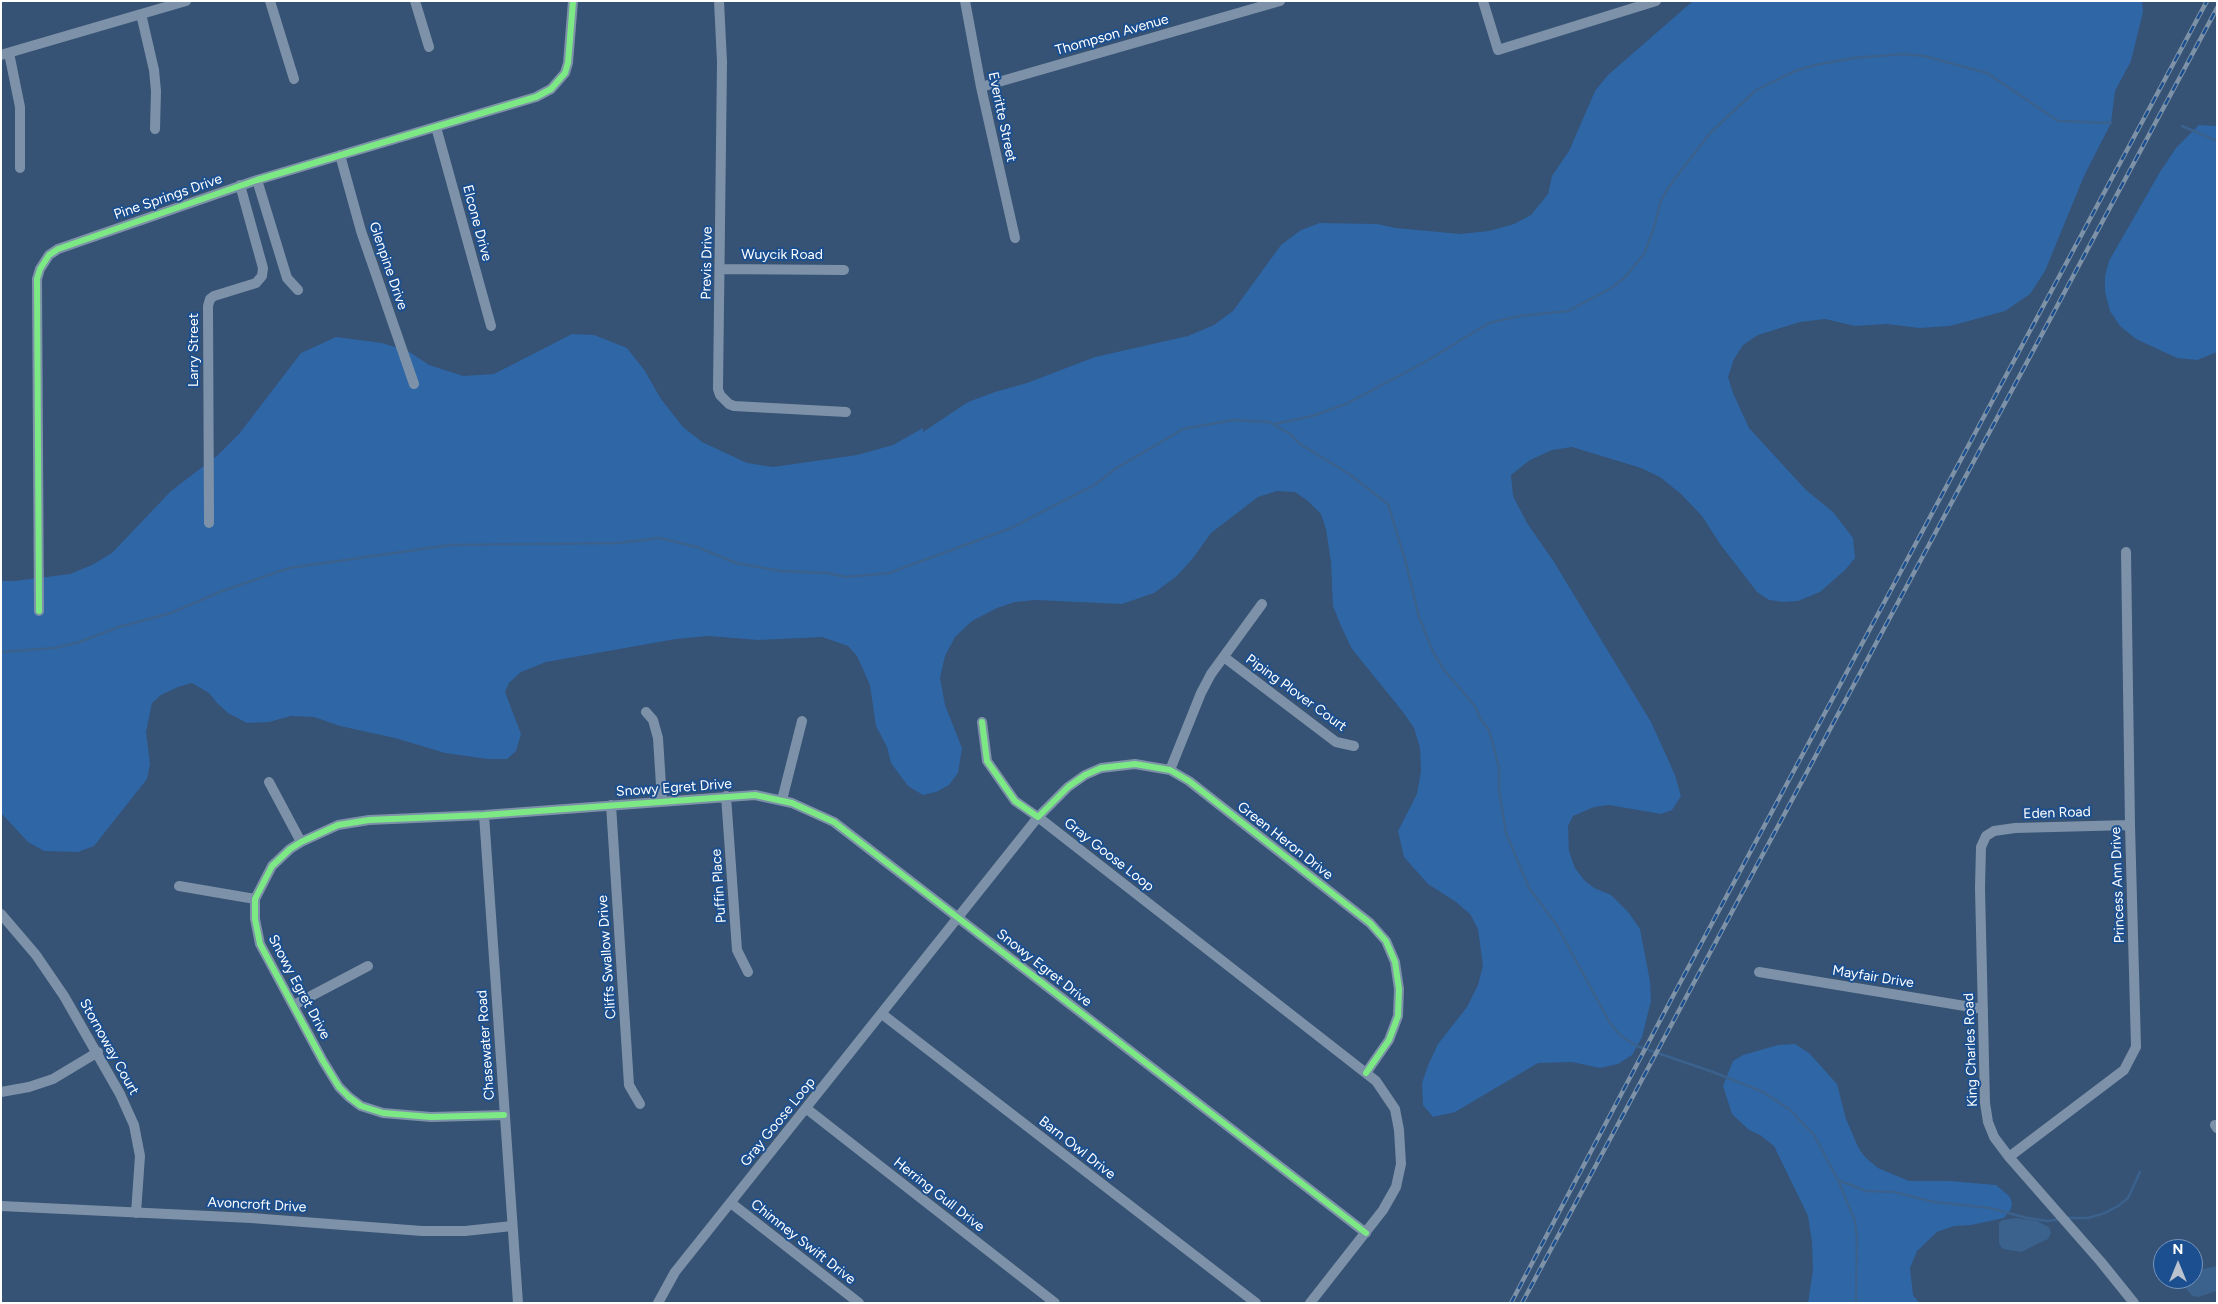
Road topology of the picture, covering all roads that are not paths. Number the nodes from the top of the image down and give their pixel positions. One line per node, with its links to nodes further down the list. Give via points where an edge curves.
1 (186, 1): 10 (street)
2 (270, 1): 13 (street)
3 (415, 1): 11 (street)
4 (573, 1): 15 (street, Pine Springs Drive, via 568,64 559,82 536,97)
5 (719, 1): 22 (street, Previs Drive, via 722,62)
6 (965, 1): 14 (street, Everitte Street)
7 (1280, 1): 14 (street, Thompson Avenue)
8 (1483, 1): 9 (street, via 1498,50)
9 (1656, 1)
10 (141, 14): 12 (street); 16 (street, via 154,70)
11 (429, 47)
12 (5, 54): 18 (street, via 20,107)
13 (294, 79)
14 (981, 87): 21 (street, Everitte Street)
15 (436, 127): 17 (street, Pine Springs Drive); 25 (street, Elcone Drive)
16 (155, 129)
17 (340, 155): 19 (street, Pine Springs Drive); 26 (street, Glenpine Drive)
18 (20, 168)
19 (257, 180): 20 (street, Pine Springs Drive); 24 (street, via 287,278)
20 (240, 185): 28 (street, Larry Street, via 263,268 256,283 214,296 208,306); 31 (street, Pine Springs Drive, via 58,249 49,255 40,269 37,279)
21 (1015, 238)
22 (720, 269): 23 (street, Wuycik Road); 27 (street, Previs Drive, via 718,389 724,400 734,406)
23 (844, 270)
24 (298, 290)
25 (491, 326)
26 (414, 384)
27 (846, 412)
28 (209, 523)
29 (2126, 552): 45 (street, Princess Ann Drive)
30 (1262, 604): 32 (street)
31 (39, 611)
32 (1224, 657): 36 (street, Piping Plover Court, via 1336,742); 37 (street, via 1210,674)
33 (646, 712): 41 (street, via 653,720 658,738)
34 (802, 721): 40 (street)
35 (982, 722): 44 (street, via 987,761 1015,801)
36 (1354, 746)
37 (1170, 770): 44 (street, Green Heron Drive, via 1135,764 1101,768 1085,774 1068,787); 59 (street, Green Heron Drive, via 1189,781 1370,922 1386,941 1395,962 1398,1016 1389,1040)
38 (269, 782): 47 (street)
39 (726, 796): 40 (street, Snowy Egret Drive, via 755,795); 41 (street, Snowy Egret Drive); 53 (street, Puffin Place, via 737,950)
40 (782, 800): 51 (street, Snowy Egret Drive, via 834,822)
41 (662, 801): 42 (street, Snowy Egret Drive)
42 (611, 805): 43 (street, Snowy Egret Drive); 61 (street, Cliffs Swallow Drive, via 630,1085)
43 (484, 815): 47 (street, Snowy Egret Drive, via 369,820 338,825); 63 (street, Chasewater Road)
44 (1038, 817): 51 (street, Gray Goose Loop); 59 (street, Gray Goose Loop)
45 (2130, 824): 46 (street, Eden Road, via 2015,828 1994,831); 64 (street, Princess Ann Drive, via 2136,1047 2124,1070)
46 (1986, 836): 56 (street, King Charles Road, via 1980,847)
47 (301, 842): 49 (street, Snowy Egret Drive, via 272,866)
48 (179, 886): 49 (street)
49 (255, 899): 55 (street, Snowy Egret Drive, via 260,944)
50 (1, 914): 58 (street, Stornoway Court, via 36,955)
51 (959, 918): 57 (street, Gray Goose Loop); 69 (street, Snowy Egret Drive)
52 (368, 966): 55 (street)
53 (748, 972)
54 (1759, 972): 56 (street, Mayfair Drive)
55 (294, 1005): 63 (street, Snowy Egret Drive, via 339,1086 361,1106 406,1116)
56 (1982, 1009): 64 (street, King Charles Road, via 1984,1104 1994,1137)
57 (882, 1014): 62 (street, Gray Goose Loop); 74 (street, Barn Owl Drive)
58 (98, 1052): 60 (street, via 53,1079); 67 (street, Stornoway Court, via 134,1125 140,1156)
59 (1366, 1073): 69 (street, Gray Goose Loop, via 1376,1081 1395,1109 1401,1164 1396,1187)
60 (1, 1092)
61 (640, 1104)
62 (807, 1109): 65 (street, Gray Goose Loop); 73 (street, Herring Gull Drive)
63 (504, 1115): 68 (street, Chasewater Road)
64 (2009, 1157): 76 (street, King Charles Road)
65 (731, 1204): 71 (street, Gray Goose Loop, via 675,1272); 72 (street, Chimney Swift Drive)
66 (1, 1206): 67 (street, Avoncroft Drive)
67 (136, 1213): 68 (street, Avoncroft Drive, via 422,1231)
68 (512, 1226): 70 (street, Chasewater Road)
69 (1366, 1232): 75 (street, Gray Goose Loop)
70 (518, 1303)
71 (658, 1303)
72 (859, 1303)
73 (1056, 1303)
74 (1256, 1303)
75 (1310, 1303)
76 (2134, 1303)

